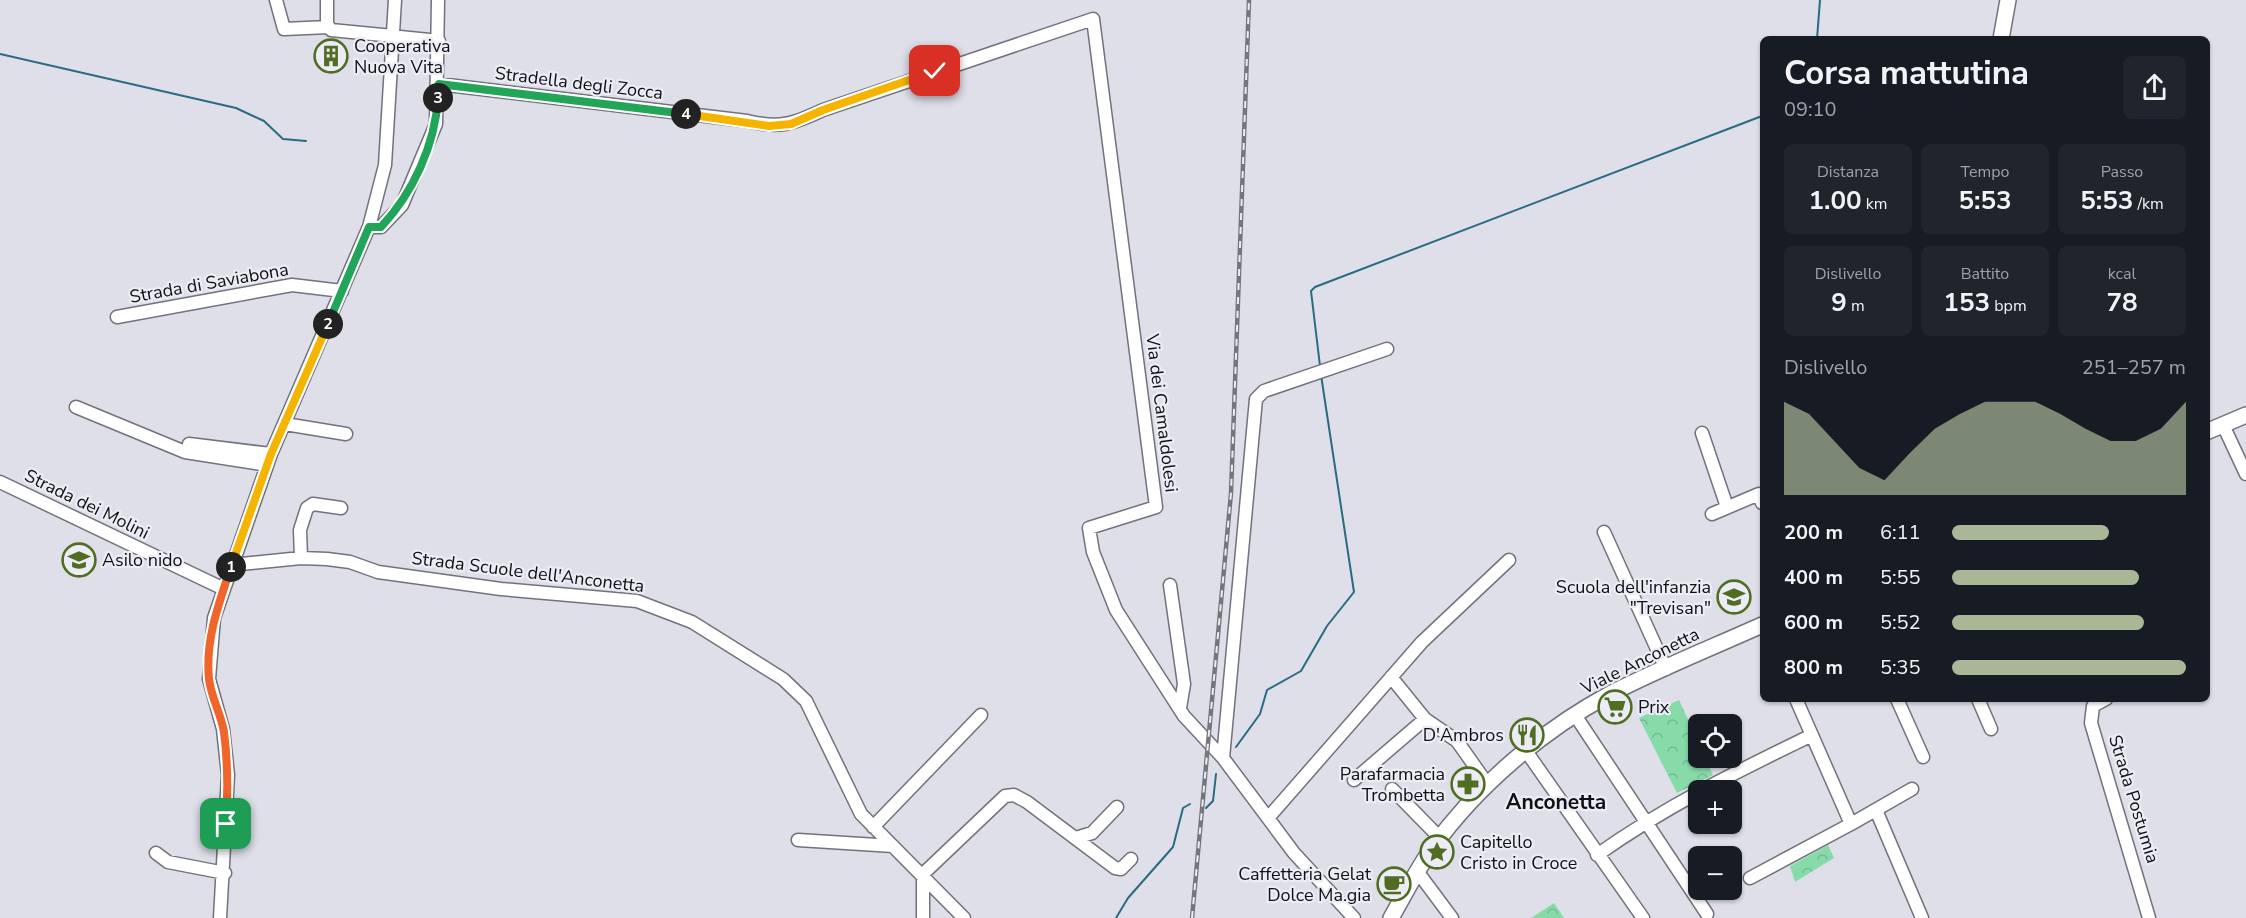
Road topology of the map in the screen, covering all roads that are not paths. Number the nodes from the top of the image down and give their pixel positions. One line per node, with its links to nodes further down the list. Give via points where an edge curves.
1 (276, 0): 6 (street, via 284,29)
2 (327, 0): 6 (street)
3 (395, 0): 8 (street)
4 (438, 0): 9 (street)
5 (2008, 0): 7 (main road)
6 (329, 27): 8 (street, via 339,33)
7 (2002, 36)
8 (397, 37): 9 (street); 12 (street, via 386,165)
9 (439, 41): 10 (street)
10 (439, 84): 11 (street, Stradella degli Zocca, via 769,126 791,124 1093,18); 12 (street, via 436,124 402,205 381,227)
11 (1111, 157): 44 (street, Via dei Camaldolesi, via 1156,507 1089,528 1093,552 1116,610)
12 (369, 227): 13 (street)
13 (342, 291): 14 (street, Strada di Saviabona, via 292,285); 18 (street)
14 (117, 317)
15 (1387, 349): 52 (street, via 1264,391 1256,399)
16 (76, 407): 24 (street, via 185,452)
17 (2246, 415): 19 (main road)
18 (285, 424): 22 (street); 24 (street)
19 (2223, 425): 20 (main road); 25 (street)
20 (2210, 430)
21 (1702, 433): 28 (street)
22 (346, 434)
23 (189, 444): 24 (street)
24 (269, 460): 34 (street)
25 (2246, 474)
26 (0, 482): 36 (street, Strada dei Molini)
27 (1760, 497): 28 (street, via 1759,494)
28 (1727, 507): 30 (street)
29 (340, 508): 32 (street, via 313,504 307,508 300,530)
30 (1712, 514)
31 (1604, 532): 38 (street)
32 (301, 558): 34 (street, Strada Scuole dell'Anconetta); 62 (street, Strada Scuole dell'Anconetta, via 350,562 378,572 501,589 637,601 692,622 783,679 806,700 861,814)
33 (1509, 560): 39 (street)
34 (232, 565): 36 (street)
35 (1170, 585): 44 (street, via 1184,684)
36 (224, 589): 71 (street, via 214,618 209,679 223,729 228,775)
37 (1760, 626): 38 (main road, Viale Anconetta)
38 (1666, 669): 46 (main road, Viale Anconetta)
39 (1391, 676): 47 (street); 59 (street)
40 (1797, 702): 49 (street)
41 (1898, 702): 51 (street)
42 (1979, 702): 48 (street)
43 (2100, 702): 83 (street, Strada Postumia, via 2093,706 2091,723)
44 (1180, 708): 52 (street, Via dei Camaldolesi)
45 (981, 715): 62 (street)
46 (1575, 715): 50 (main road, Viale Anconetta); 60 (street)
47 (1425, 719): 53 (street); 54 (street, via 1457,741)
48 (1991, 729)
49 (1812, 735): 60 (street, via 1696,791); 61 (street)
50 (1526, 751): 54 (main road, Viale Anconetta); 68 (street)
51 (1923, 757)
52 (1223, 758): 59 (street, Via dei Camaldolesi)
53 (1354, 780)
54 (1488, 785): 64 (main road, Viale Anconetta)
55 (1392, 789): 64 (street)
56 (1912, 789): 58 (street)
57 (1117, 807): 63 (street, via 1092,834)
58 (1876, 810): 61 (street); 82 (street)
59 (1268, 819): 78 (street, Via dei Camaldolesi)
60 (1644, 821): 68 (street); 74 (street)
61 (1851, 824): 73 (street)
62 (873, 827): 66 (street, Strada Scuole dell'Anconetta)
63 (1076, 838): 69 (street, via 1115,868 1121,869); 72 (street, via 1027,802 1014,795 1005,796)
64 (1440, 838): 70 (main road, Viale Anconetta)
65 (798, 840): 66 (street)
66 (893, 846): 72 (street, Strada Scuole dell'Anconetta)
67 (156, 853): 71 (street, via 168,862)
68 (1597, 855): 81 (street)
69 (1131, 859)
70 (1417, 871): 79 (main road, Viale Anconetta); 80 (street)
71 (225, 873): 75 (street)
72 (923, 874): 76 (street); 77 (street, Strada Scuole dell'Anconetta)
73 (1750, 879)
74 (1707, 914)
75 (220, 918)
76 (923, 918)
77 (964, 918)
78 (1354, 918)
79 (1391, 918)
80 (1452, 918)
81 (1643, 918)
82 (1922, 918)
83 (2149, 918)

